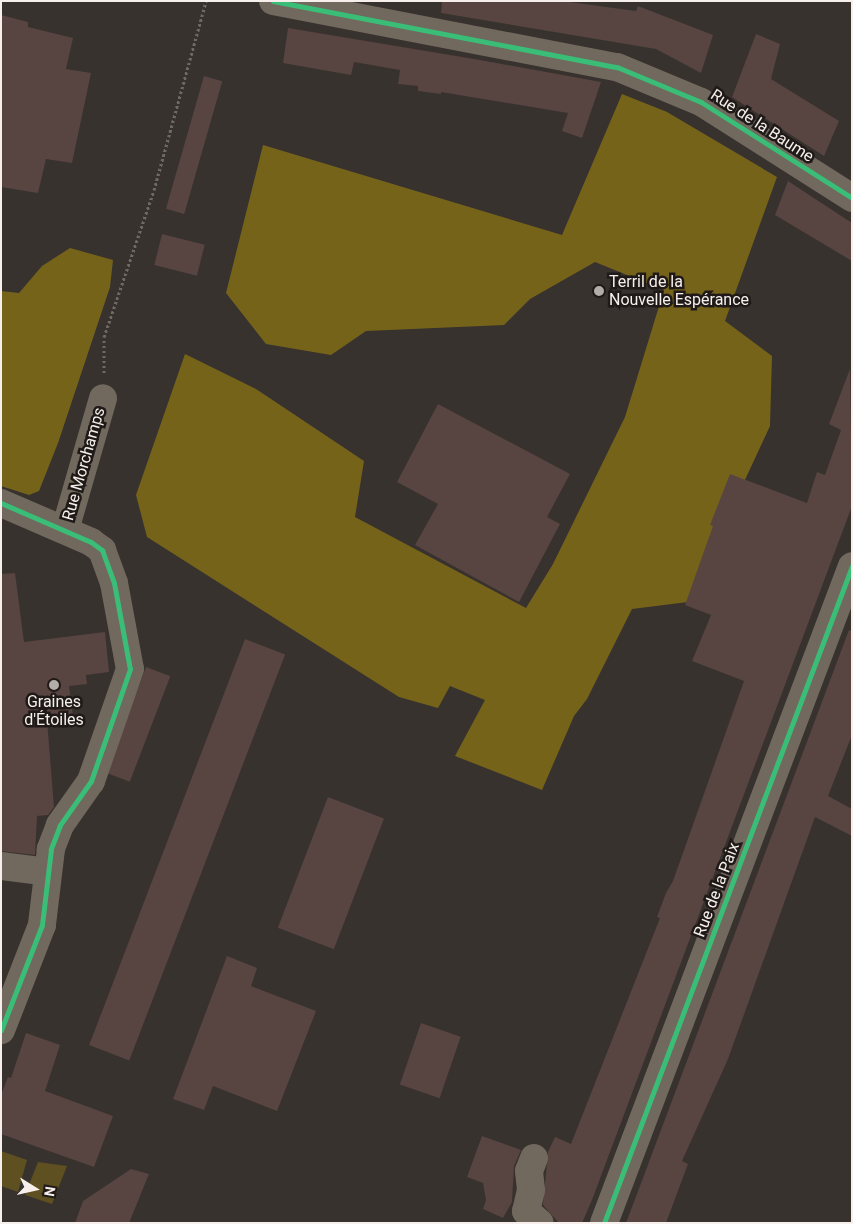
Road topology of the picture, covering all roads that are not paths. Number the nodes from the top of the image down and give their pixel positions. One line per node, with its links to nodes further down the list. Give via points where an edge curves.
1 (273, 1): 3 (street, Rue de la Baume)
2 (349, 1): 3 (street)
3 (389, 25): 4 (street, Rue de la Baume, via 617,67 667,85 701,102)
4 (852, 198)
5 (103, 398): 7 (street, Rue Morchamps)
6 (1, 503): 7 (street, Rue Morchamps)
7 (65, 530): 10 (street, Rue Morchamps, via 102,550 114,583 130,669 91,781 60,825 51,849)
8 (852, 566): 14 (street, Rue de la Paix)
9 (1, 866): 10 (street)
10 (48, 872): 11 (street, Rue Morchamps, via 38,939)
11 (1, 1030)
12 (534, 1158): 13 (street, via 529,1172 531,1190 526,1211)
13 (540, 1223)
14 (604, 1223)

